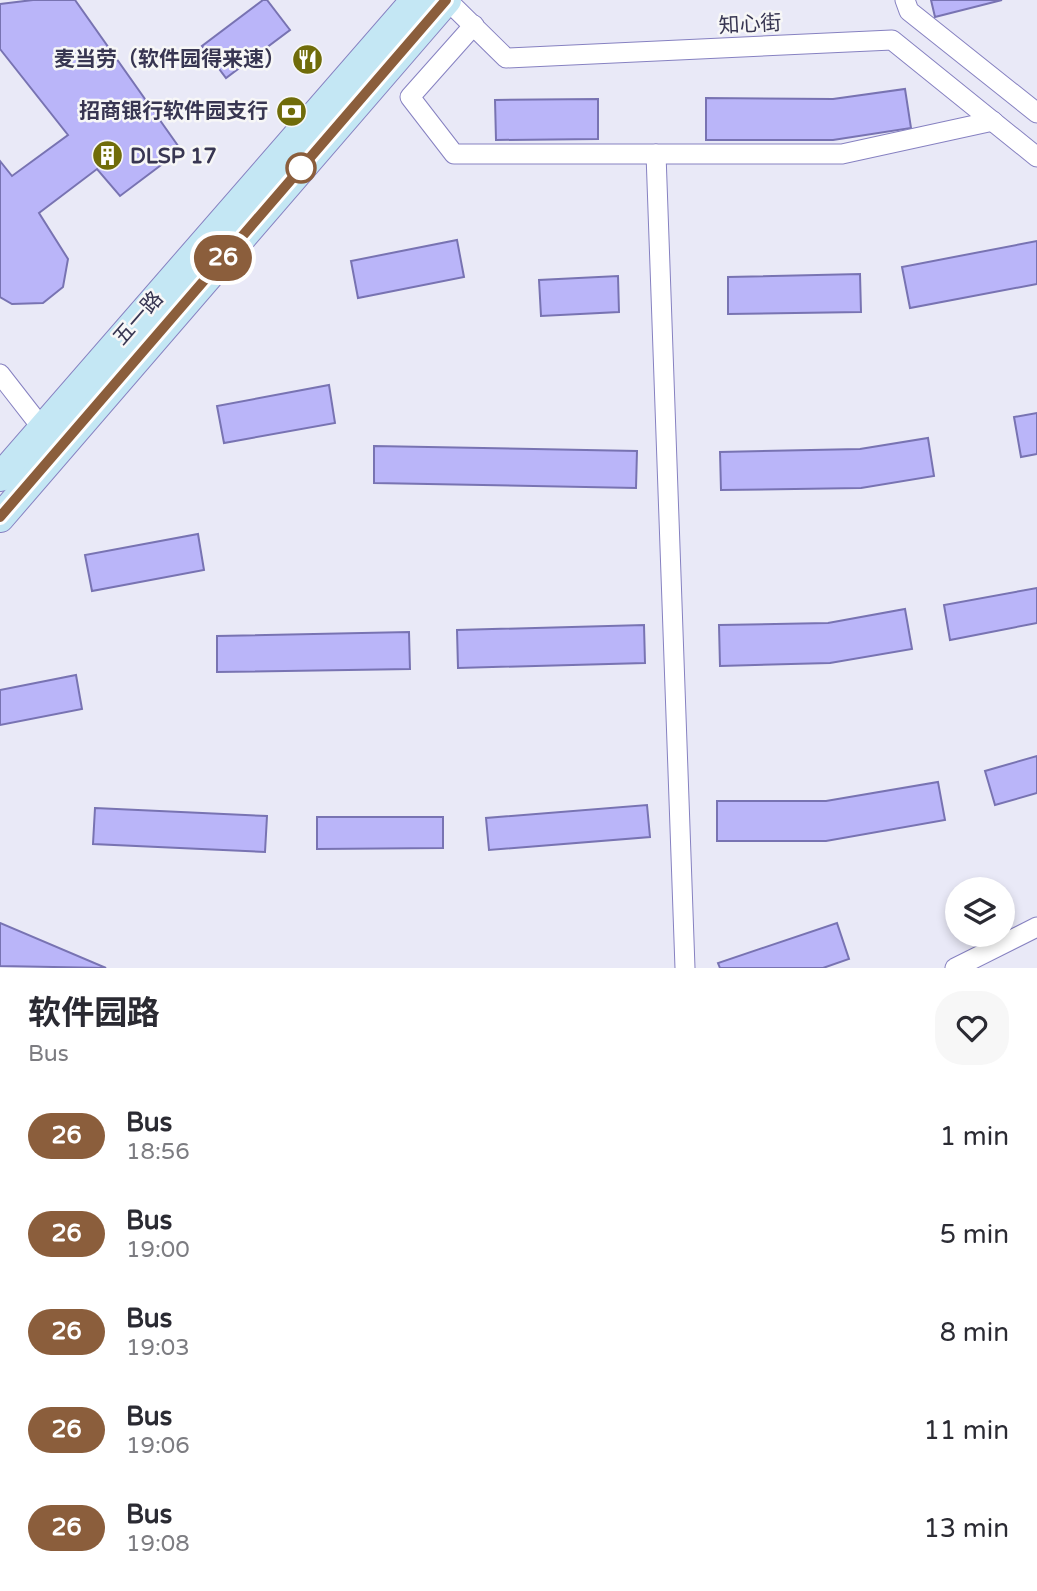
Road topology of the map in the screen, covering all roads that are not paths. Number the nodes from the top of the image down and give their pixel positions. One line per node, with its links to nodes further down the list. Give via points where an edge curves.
1 (415, 0): 11 (main road, 五一路)
2 (447, 0): 4 (street, 知心街); 12 (main road, 五一路)
3 (905, 0): 5 (street, via 909,11)
4 (474, 25): 6 (street, 知心街, via 506,58 892,40); 7 (street, via 411,97 454,154)
5 (1037, 114)
6 (992, 121): 7 (street, via 842,154); 8 (street, 知心街)
7 (656, 154): 16 (street)
8 (1037, 157)
9 (0, 374): 10 (street)
10 (7, 398): 11 (street)
11 (42, 428): 12 (street); 13 (main road, 五一路)
12 (53, 454): 14 (main road, 五一路)
13 (0, 477)
14 (0, 518)
15 (1037, 927): 17 (street)
16 (685, 968)
17 (955, 968)

